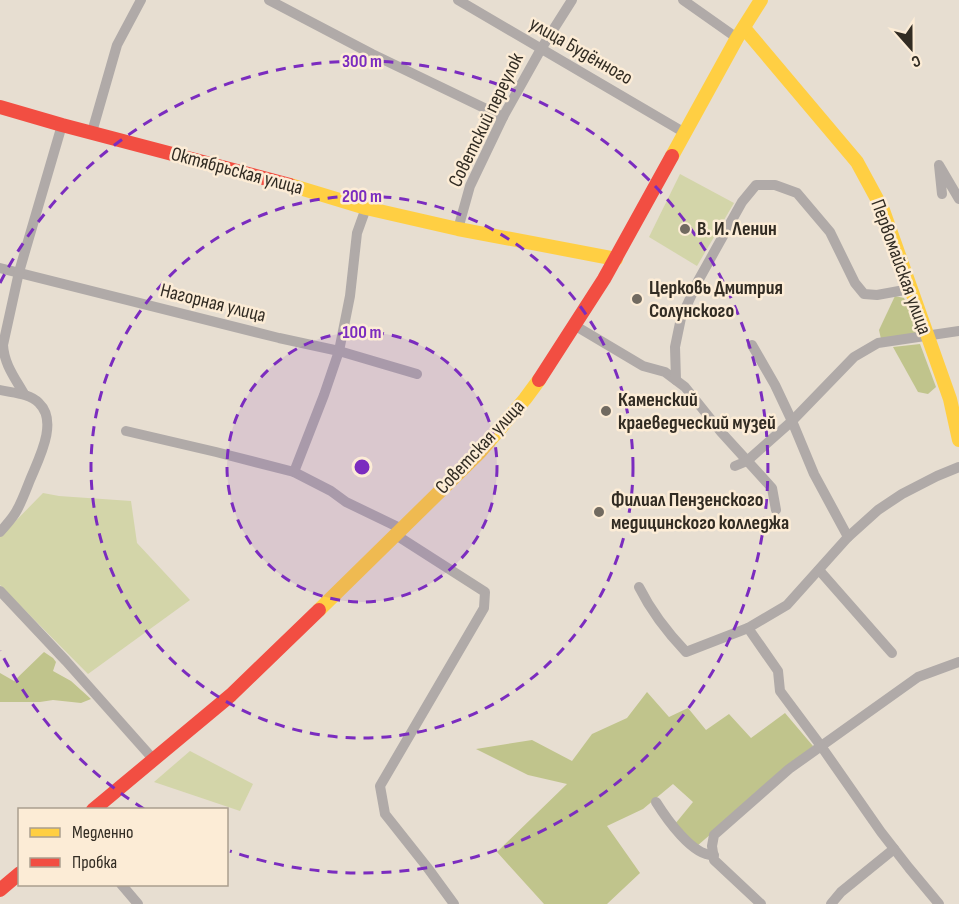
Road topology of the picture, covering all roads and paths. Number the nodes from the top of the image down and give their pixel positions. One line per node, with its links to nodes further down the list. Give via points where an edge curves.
1 (141, 0): 12 (street, via 117,45)
2 (269, 0): 10 (street)
3 (458, 0): 8 (street, улица Будённого)
4 (572, 0): 8 (street, Советский переулок)
5 (683, 0): 7 (street)
6 (761, 0): 7 (street, Советская улица)
7 (740, 33): 13 (street, Советская улица); 21 (street, Первомайская улица, via 857,162 883,210)
8 (541, 49): 10 (street, Советский переулок); 13 (street, улица Будённого)
9 (0, 106): 11 (street, Октябрьская улица)
10 (503, 117): 17 (street, Советский переулок, via 470,186)
11 (62, 125): 12 (street, Октябрьская улица); 20 (street)
12 (92, 132): 16 (street, Октябрьская улица)
13 (685, 133): 18 (street, Советская улица)
14 (942, 194): 15 (street, via 939,165)
15 (959, 199)
16 (366, 208): 17 (street, Октябрьская улица); 26 (street, via 357,233)
17 (458, 229): 18 (street, Октябрьская улица)
18 (616, 259): 22 (street, Советская улица)
19 (0, 268): 20 (street, Нагорная улица)
20 (19, 272): 26 (street, Нагорная улица); 30 (street, via 3,345 8,365)
21 (910, 289): 24 (street, Первомайская улица); 28 (street, via 864,294 830,232 797,193 775,185 756,185 742,202 681,318 675,347)
22 (574, 326): 28 (street, via 643,366 665,372); 40 (street, Советская улица, via 525,399 480,452)
23 (959, 331): 24 (street)
24 (927, 337): 31 (street, via 878,343 854,357); 33 (street, Первомайская улица, via 950,399)
25 (752, 345): 31 (street)
26 (339, 351): 27 (street, Нагорная улица); 37 (street)
27 (417, 374)
28 (676, 380): 34 (street)
29 (0, 390): 30 (street)
30 (24, 394): 39 (street, via 38,402 45,412 45,444 17,511)
31 (792, 421): 34 (street); 41 (street, via 814,474)
32 (126, 431): 37 (street)
33 (959, 440)
34 (747, 461): 35 (street); 38 (street, via 772,488)
35 (735, 466)
36 (959, 467): 41 (street, via 902,494)
37 (294, 472): 40 (street)
38 (776, 510)
39 (0, 532)
40 (399, 532): 49 (street, Советская улица, via 231,694); 58 (street, via 485,591 484,608 380,786 385,814)
41 (848, 537): 42 (street)
42 (819, 570): 45 (street, via 788,605); 46 (street)
43 (639, 587): 45 (street, via 649,606 686,652)
44 (0, 591): 49 (street)
45 (748, 628): 48 (street, via 778,671 780,691)
46 (892, 653)
47 (959, 662): 48 (street, via 918,677)
48 (821, 746): 52 (street); 53 (street, via 714,835)
49 (154, 760): 51 (street, Советская улица)
50 (656, 802): 53 (street, via 686,840 707,856)
51 (95, 808)
52 (894, 849): 60 (street); 61 (street)
53 (714, 855): 59 (street, via 714,860)
54 (18, 875): 56 (street)
55 (122, 886): 57 (street)
56 (0, 890)
57 (138, 904)
58 (454, 904)
59 (761, 904)
60 (831, 904)
61 (939, 904)

